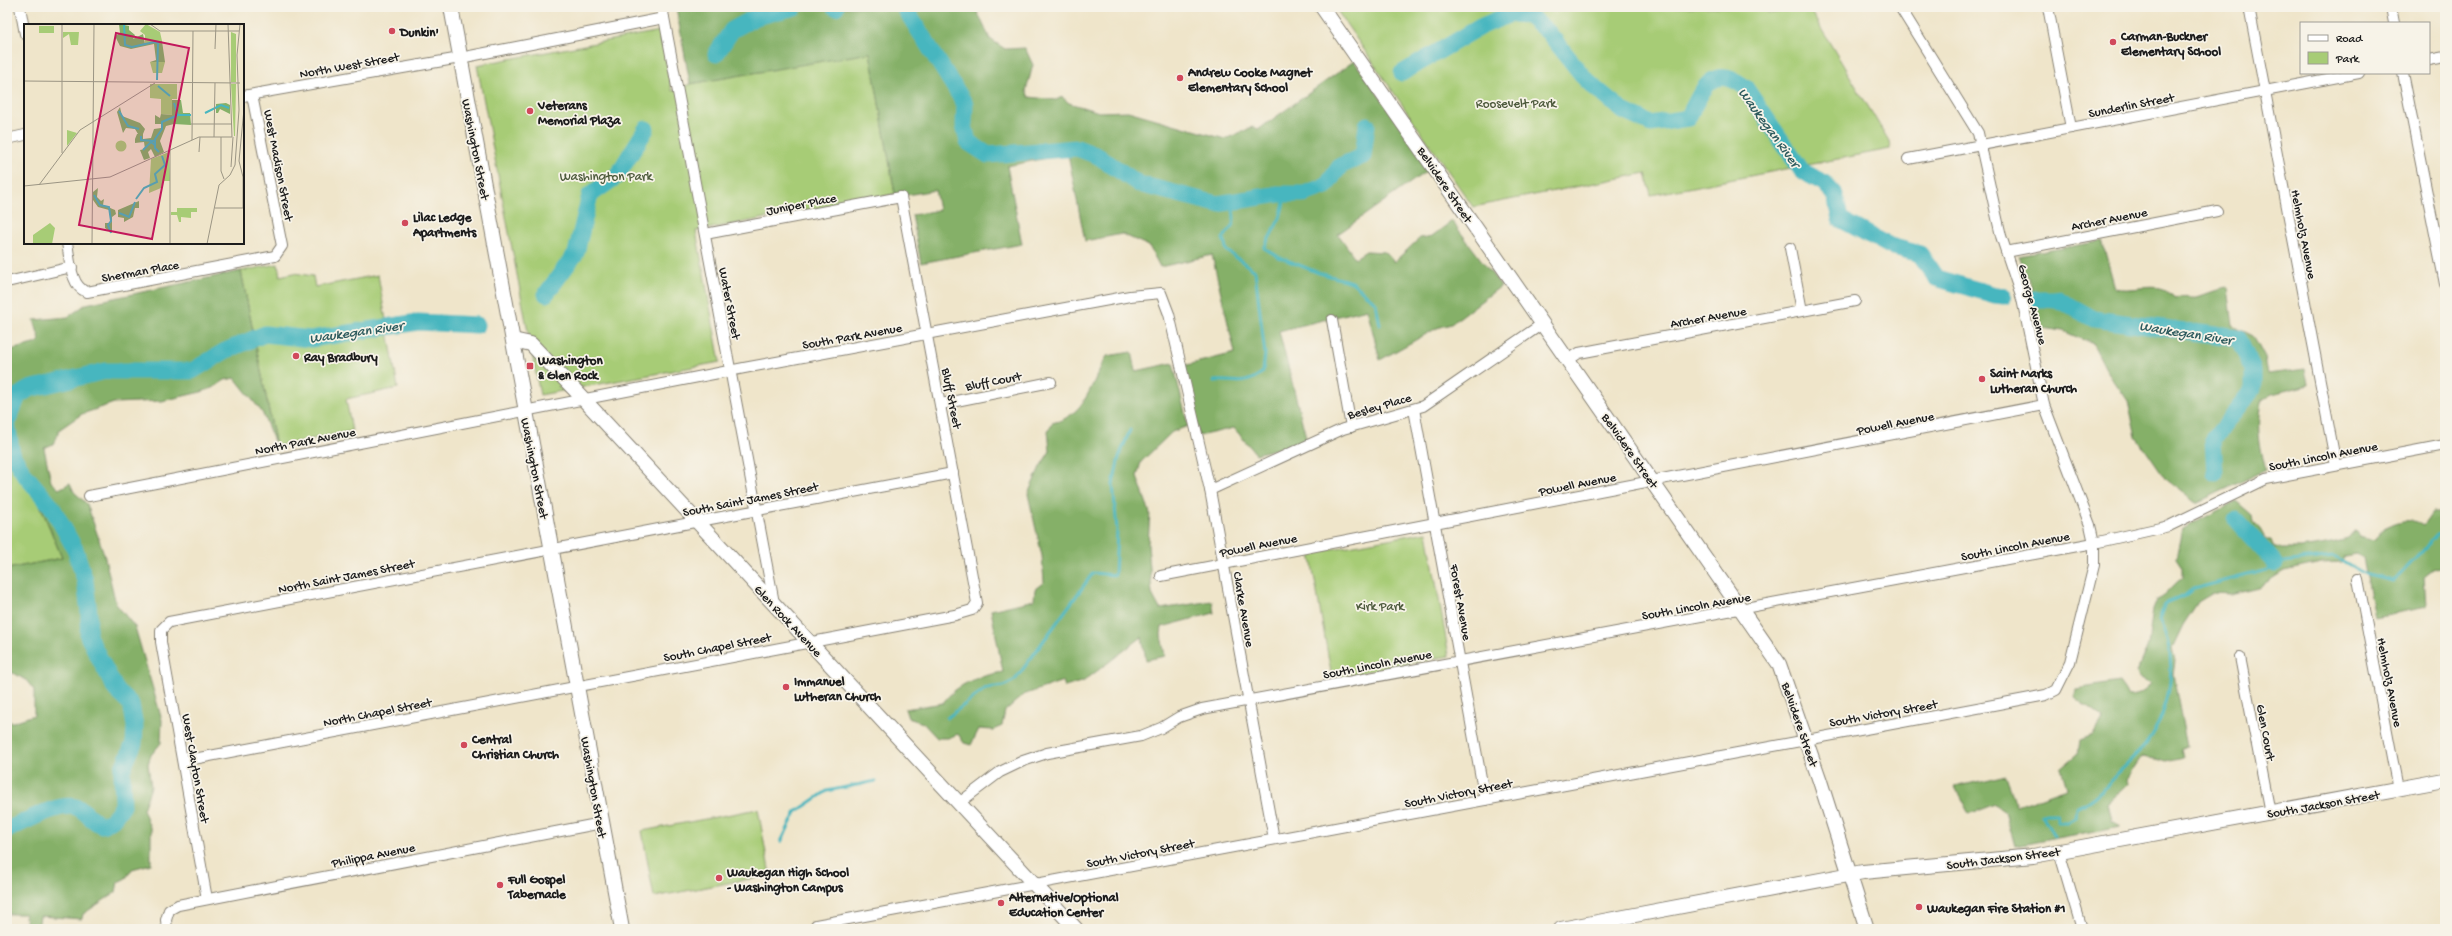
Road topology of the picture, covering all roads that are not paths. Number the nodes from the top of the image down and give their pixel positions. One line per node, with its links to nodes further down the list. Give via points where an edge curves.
1 (20, 7): 11 (street)
2 (450, 7): 13 (main road, Washington Street)
3 (662, 7): 9 (street, Water Street)
4 (1322, 7): 38 (main road, Belvidere Street)
5 (1900, 7): 22 (street, George Avenue, via 1976,128)
6 (2048, 7): 19 (street)
7 (2249, 7): 17 (street, Helmholz Avenue)
8 (2391, 7): 10 (street)
9 (664, 18): 13 (street, North West Street); 26 (street, Water Street)
10 (2394, 22)
11 (24, 29)
12 (2445, 57): 14 (street)
13 (460, 58): 18 (street, North West Street); 40 (main road, Washington Street)
14 (2430, 60)
15 (2354, 74): 17 (street, Sunderlin Street)
16 (2403, 74): 33 (street)
17 (2265, 91): 19 (street, Sunderlin Street); 51 (street, Helmholz Avenue)
18 (248, 96): 27 (street, West Madison Street)
19 (2071, 128): 22 (street, Sunderlin Street)
20 (24, 135): 21 (street)
21 (7, 139)
22 (1982, 145): 23 (street, Sunderlin Street); 30 (street, George Avenue)
23 (1908, 159)
24 (901, 197): 26 (street, Juniper Place); 39 (street, Bluff Street)
25 (2217, 211): 30 (street, Archer Avenue)
26 (705, 234): 42 (street, Water Street)
27 (281, 241): 31 (street, Sherman Place, via 279,252 265,260 87,292 78,287)
28 (67, 244): 31 (street)
29 (1790, 248): 35 (street)
30 (2006, 252): 46 (street, George Avenue, via 2022,299)
31 (72, 267): 32 (street)
32 (7, 282)
33 (2445, 284)
34 (1855, 301): 35 (street, Archer Avenue)
35 (1802, 311): 41 (street, Archer Avenue, via 1579,353)
36 (1169, 314): 39 (street, South Park Avenue, via 1161,294 1156,293); 54 (street, Clarke Avenue)
37 (1332, 320): 49 (street)
38 (1542, 324): 41 (main road, Belvidere Street); 47 (street, Besley Place, via 1424,406)
39 (927, 335): 42 (street, South Park Avenue); 45 (street, Bluff Street)
40 (513, 340): 44 (main road, Glen Rock Avenue, via 531,344); 48 (main road, Washington Street)
41 (1568, 360): 53 (main road, Belvidere Street)
42 (730, 371): 44 (street, South Park Avenue); 56 (street, Water Street)
43 (1051, 382): 45 (street, Bluff Court)
44 (584, 399): 48 (street, South Park Avenue); 57 (main road, Glen Rock Avenue)
45 (941, 404): 52 (street, Bluff Street)
46 (2044, 405): 53 (street, Powell Avenue); 59 (street, George Avenue, via 2090,525)
47 (1414, 409): 49 (street, Besley Place); 58 (street, Forest Avenue)
48 (525, 410): 55 (street, North Park Avenue); 60 (main road, Washington Street)
49 (1352, 427): 54 (street, Besley Place)
50 (2445, 445): 51 (street, South Lincoln Avenue)
51 (2336, 465): 59 (street, South Lincoln Avenue, via 2266,479 2169,526)
52 (953, 473): 56 (street, South Saint James Street); 65 (street, Bluff Street)
53 (1653, 482): 58 (street, Powell Avenue); 66 (main road, Belvidere Street)
54 (1210, 490): 61 (street, Clarke Avenue)
55 (89, 496)
56 (757, 510): 57 (street, South Saint James Street); 64 (street, Water Street)
57 (698, 521): 60 (street, South Saint James Street); 64 (main road, Glen Rock Avenue)
58 (1434, 523): 61 (street, Powell Avenue); 71 (street, Forest Avenue)
59 (2094, 543): 66 (street, South Lincoln Avenue); 69 (street, George Avenue, via 2094,565)
60 (551, 550): 67 (street, North Saint James Street, via 169,622 160,630); 72 (main road, Washington Street)
61 (1224, 564): 62 (street, Powell Avenue); 73 (street, Clarke Avenue)
62 (1161, 576)
63 (2358, 579): 77 (street, Helmholz Avenue)
64 (774, 603): 68 (main road, Glen Rock Avenue)
65 (977, 603): 68 (street, South Chapel Street, via 972,610 955,615)
66 (1742, 610): 71 (street, South Lincoln Avenue); 74 (main road, Belvidere Street, via 1779,664)
67 (160, 642): 75 (street, West Clayton Street)
68 (810, 642): 72 (street, South Chapel Street); 79 (main road, Glen Rock Avenue)
69 (2074, 645): 74 (street, South Victory Street, via 2066,674 2056,690 2051,693)
70 (2240, 657): 80 (street, Glen Court)
71 (1459, 660): 73 (street, South Lincoln Avenue); 78 (street, Forest Avenue)
72 (577, 686): 75 (street, North Chapel Street); 81 (main road, Washington Street)
73 (1249, 701): 79 (street, South Lincoln Avenue, via 1179,717 1141,736 1047,753 1023,761 1000,772); 82 (street, Clarke Avenue)
74 (1806, 740): 78 (street, South Victory Street); 84 (main road, Belvidere Street)
75 (183, 761): 86 (street, West Clayton Street)
76 (2445, 780): 77 (main road, South Jackson Street)
77 (2398, 789): 80 (main road, South Jackson Street)
78 (1485, 800): 82 (street, South Victory Street)
79 (959, 803): 85 (main road, Glen Rock Avenue)
80 (2270, 813): 83 (main road, South Jackson Street)
81 (602, 823): 86 (street, Philippa Avenue); 89 (main road, Washington Street)
82 (1274, 840): 85 (street, South Victory Street)
83 (2059, 851): 84 (main road, South Jackson Street, via 2016,858); 93 (street)
84 (1850, 875): 91 (main road, South Jackson Street); 92 (main road, Belvidere Street)
85 (1035, 886): 87 (street, South Victory Street, via 910,906); 90 (main road, Glen Rock Avenue)
86 (208, 899): 88 (street, Philippa Avenue, via 178,905 169,910)
87 (816, 925)
88 (167, 929)
89 (622, 929)
90 (1076, 929)
91 (1561, 929)
92 (1867, 929)
93 (2082, 929)

